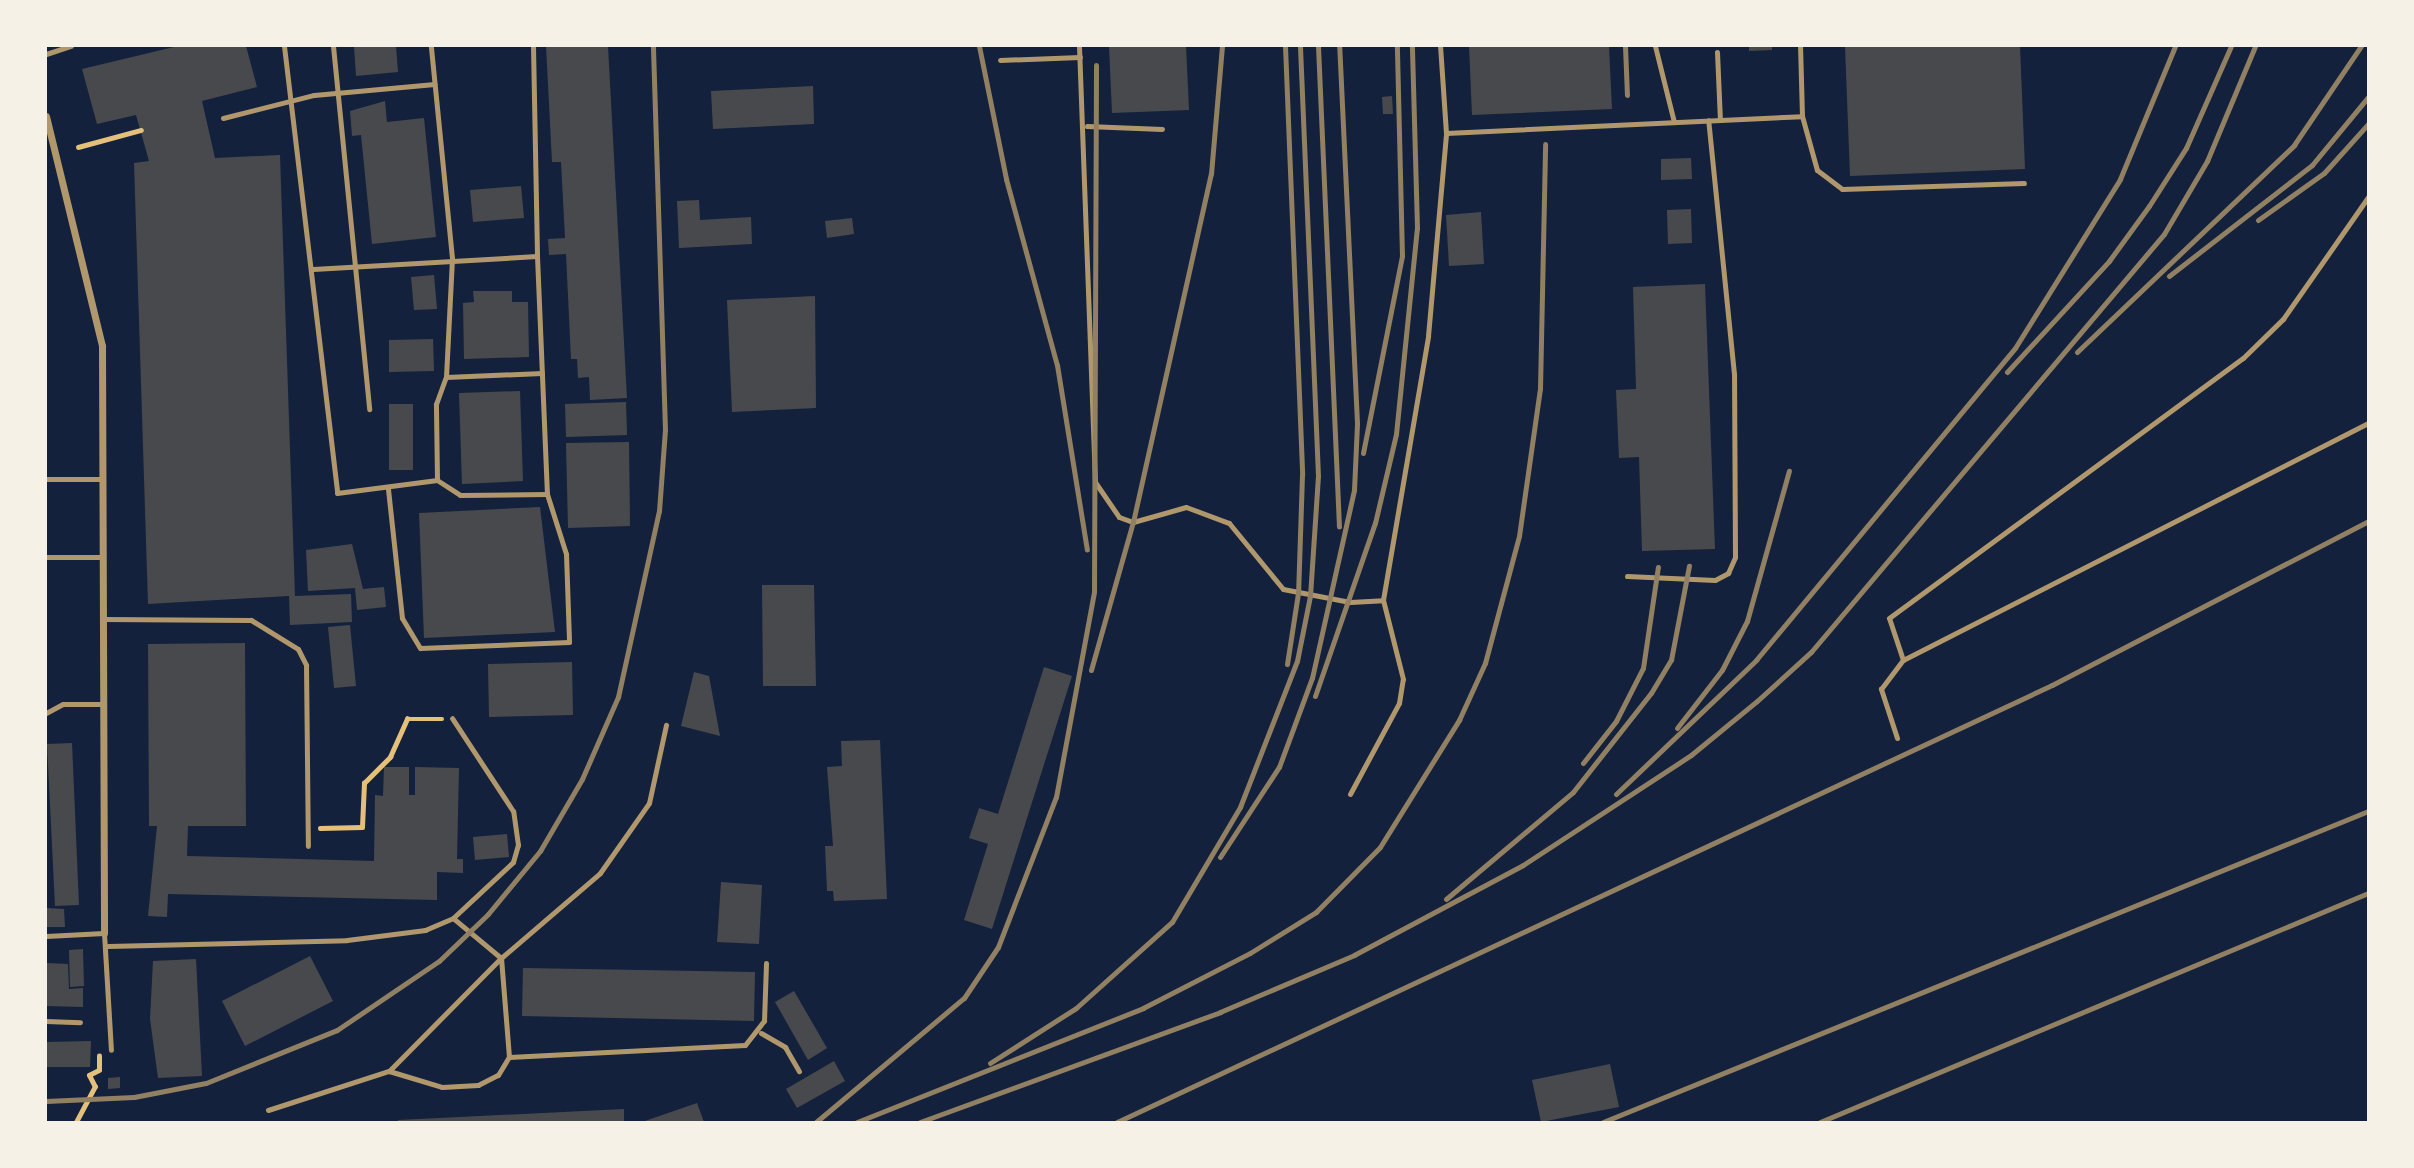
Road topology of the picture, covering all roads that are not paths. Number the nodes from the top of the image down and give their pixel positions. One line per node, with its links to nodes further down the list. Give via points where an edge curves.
1 (71, 46): 11 (lane)
2 (284, 46): 16 (lane)
3 (333, 46): 15 (lane)
4 (432, 46): 14 (lane)
5 (533, 46): 28 (lane)
6 (1079, 46): 12 (lane)
7 (1440, 46): 25 (lane)
8 (1655, 46): 22 (lane)
9 (1800, 46): 17 (lane)
10 (1717, 52): 21 (lane)
11 (46, 54)
12 (1080, 57): 13 (lane); 23 (lane)
13 (1000, 60)
14 (435, 85): 15 (lane); 29 (lane)
15 (335, 93): 16 (lane); 30 (lane)
16 (293, 100): 19 (lane); 31 (lane)
17 (1802, 116): 21 (lane); 26 (lane, via 1817,170 1842,189)
18 (46, 117): 37 (street, via 97,308)
19 (223, 118)
20 (1708, 120): 21 (lane); 22 (lane); 43 (lane, via 1734,373 1735,557 1728,573 1715,580)
21 (1720, 120)
22 (1674, 122): 25 (lane)
23 (1087, 126): 24 (lane); 44 (lane, via 1089,429 1095,482 1107,504 1133,522 1186,507 1207,511 1247,540 1269,578 1283,589 1350,602)
24 (1162, 129)
25 (1446, 134): 44 (lane, via 1429,336)
26 (2024, 183)
27 (2368, 197): 46 (lane, via 2283,319 2243,358 1889,618)
28 (537, 256): 29 (lane); 32 (lane)
29 (452, 258): 30 (lane); 33 (lane)
30 (355, 265): 31 (lane); 34 (lane)
31 (313, 269): 39 (lane, via 337,493)
32 (542, 373): 33 (lane); 40 (lane)
33 (446, 377): 38 (lane, via 436,404)
34 (369, 409)
35 (2368, 424): 46 (lane)
36 (46, 479): 37 (lane)
37 (103, 479): 42 (street)
38 (437, 480): 39 (lane); 40 (lane, via 460,495)
39 (388, 489): 40 (lane, via 402,618 420,648 569,642 566,554)
40 (547, 494)
41 (46, 557): 42 (lane)
42 (103, 557): 45 (street)
43 (1627, 576)
44 (1383, 600): 52 (lane, via 1400,659 1399,703)
45 (103, 619): 47 (street); 53 (lane, via 251,620 298,649 306,665)
46 (1903, 660): 51 (lane, via 1881,689)
47 (102, 704): 48 (lane, via 63,704); 55 (street)
48 (46, 712)
49 (452, 718): 54 (lane, via 513,811 518,845 513,862)
50 (666, 725): 58 (lane, via 649,803 627,838 600,873)
51 (1897, 738)
52 (1350, 793)
53 (308, 846)
54 (453, 918): 57 (lane, via 425,930 359,939); 58 (lane)
55 (104, 933): 56 (lane); 57 (lane)
56 (46, 936)
57 (108, 946): 63 (lane)
58 (501, 958): 64 (lane); 65 (lane)
59 (766, 963): 62 (lane)
60 (46, 1021): 61 (lane)
61 (80, 1023)
62 (761, 1033): 64 (lane, via 746,1045); 66 (lane, via 785,1048)
63 (111, 1050)
64 (509, 1057): 65 (lane, via 498,1075 478,1086 442,1087)
65 (389, 1071): 67 (lane)
66 (799, 1071)
67 (268, 1111)

